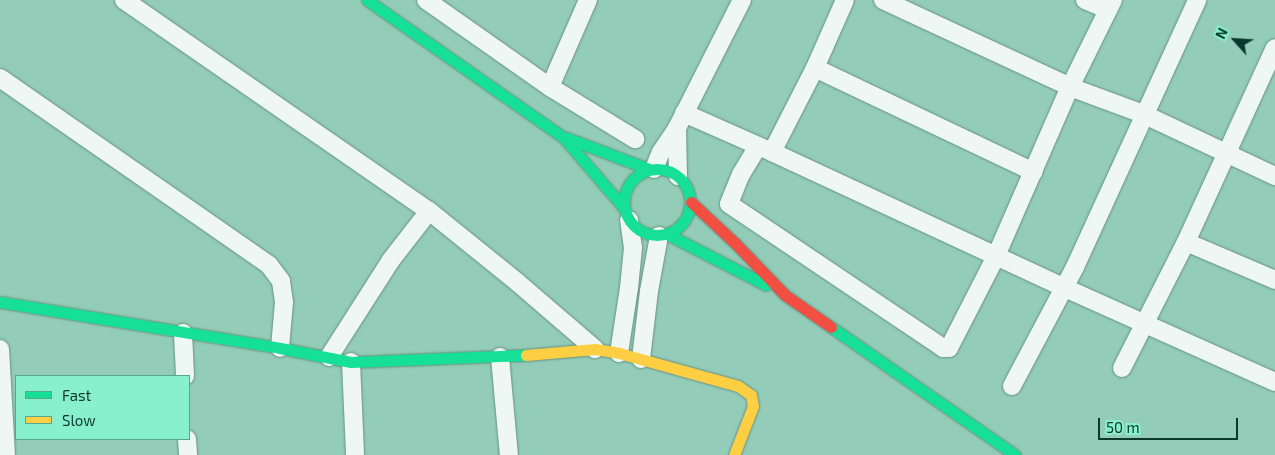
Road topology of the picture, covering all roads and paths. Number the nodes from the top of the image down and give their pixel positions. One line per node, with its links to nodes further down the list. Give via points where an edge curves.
1 (124, 0): 28 (street)
2 (367, 0): 19 (main road)
3 (588, 0): 15 (street)
4 (742, 0): 18 (street)
5 (845, 0): 12 (street)
6 (883, 0): 16 (street)
7 (1085, 0): 10 (street)
8 (1196, 0): 17 (street)
9 (433, 2): 15 (street)
10 (1110, 5): 16 (street)
11 (1275, 48): 14 (street)
12 (815, 68): 21 (street); 24 (street)
13 (0, 78): 39 (street, via 268,266 281,281 284,302)
14 (1269, 78): 22 (street)
15 (550, 87): 20 (street)
16 (1070, 87): 17 (street); 24 (street)
17 (1143, 114): 22 (street); 34 (street)
18 (681, 121): 21 (street); 23 (street); 25 (street)
19 (563, 137): 23 (main road); 29 (main road)
20 (634, 139)
21 (765, 149): 32 (street); 32 (street, via 741,174 729,204 943,348 949,348 954,342)
22 (1227, 154): 26 (street); 31 (street)
23 (652, 169): 25 (main road, via 667,170); 29 (main road, via 638,174 629,183 624,195)
24 (1034, 172): 32 (street)
25 (678, 176): 27 (main road, via 687,188)
26 (1275, 176)
27 (690, 202): 30 (main road, via 688,215 679,227); 35 (main road)
28 (429, 211): 41 (street); 43 (street, via 391,260)
29 (626, 214): 30 (main road, via 646,234); 42 (street, via 632,256)
30 (663, 235): 35 (main road); 45 (street, via 649,291)
31 (1186, 242): 33 (street); 37 (street)
32 (996, 256): 34 (street)
33 (1275, 280)
34 (1065, 288): 37 (street); 50 (street)
35 (786, 295): 57 (main road)
36 (0, 302): 38 (main road)
37 (1144, 322): 47 (street); 49 (street)
38 (183, 333): 39 (main road); 48 (street)
39 (280, 348): 43 (main road)
40 (0, 349): 52 (street)
41 (595, 350): 42 (main road); 44 (main road)
42 (618, 353): 45 (main road)
43 (329, 357): 46 (main road)
44 (500, 357): 46 (main road); 55 (street)
45 (641, 359): 56 (main road, via 738,386 751,395 753,406)
46 (350, 362): 54 (street)
47 (1122, 368)
48 (185, 375)
49 (1275, 382)
50 (1012, 386)
51 (187, 440): 53 (street)
52 (6, 455)
53 (188, 455)
54 (355, 455)
55 (509, 455)
56 (734, 455)
57 (1015, 455)

